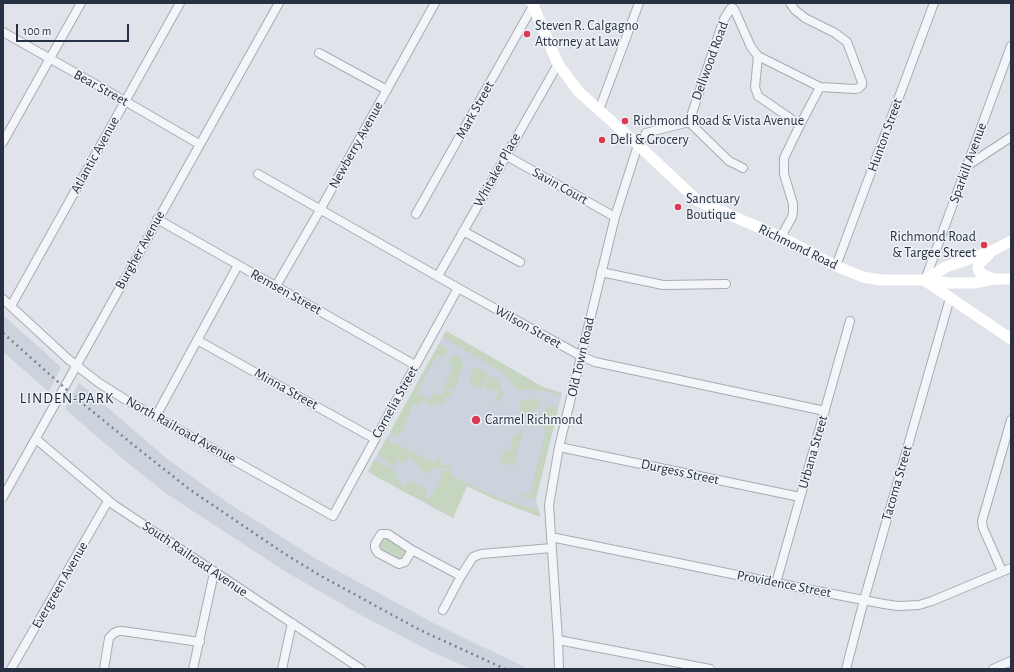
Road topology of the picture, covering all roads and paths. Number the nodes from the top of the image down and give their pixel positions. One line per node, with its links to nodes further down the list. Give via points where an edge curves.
1 (81, 3): 13 (street)
2 (180, 3): 17 (street, Atlantic Avenue)
3 (279, 3): 23 (street, Burgher Avenue)
4 (435, 3): 16 (street, Newberry Avenue)
5 (639, 3): 18 (street)
6 (790, 3): 15 (street, via 805,18 847,42 862,82 859,88 855,89)
7 (934, 3): 39 (street, Hunton Street)
8 (532, 4): 14 (main road, Richmond Road); 30 (street, Mark Street)
9 (3, 32): 13 (street, Bear Street)
10 (1011, 46): 26 (street, Sparkill Avenue)
11 (318, 53): 16 (street)
12 (758, 56): 15 (street); 19 (street, Dellwood Road, via 751,47 735,11 731,8 724,20); 20 (street, via 755,87 758,96)
13 (50, 58): 17 (street, Bear Street); 22 (street)
14 (558, 64): 18 (main road, Richmond Road, via 579,92); 25 (street, Whitaker Place)
15 (820, 87): 20 (street)
16 (386, 90): 29 (street, Newberry Avenue)
17 (125, 101): 23 (street, Bear Street); 50 (street, Atlantic Avenue)
18 (599, 110): 24 (main road, Richmond Road)
19 (689, 122): 24 (street, via 646,134); 27 (street, via 729,161)
20 (800, 125): 34 (street, via 784,158 784,174 793,212)
21 (1011, 137): 26 (street)
22 (3, 142)
23 (199, 144): 32 (street, Burgher Avenue)
24 (638, 145): 31 (street, Old Town Road); 34 (main road, Richmond Road, via 698,201)
25 (505, 155): 31 (street, Savin Court); 33 (street, Whitaker Place)
26 (967, 166): 44 (street, Sparkill Avenue)
27 (744, 168)
28 (258, 174): 29 (street, Wilson Street)
29 (320, 210): 41 (street, Wilson Street); 46 (street, Newberry Avenue)
30 (416, 214)
31 (615, 217): 40 (street, Old Town Road)
32 (157, 219): 38 (street, Remsen Street); 56 (street, Burgher Avenue)
33 (463, 231): 37 (street); 41 (street, Whitaker Place)
34 (781, 237): 39 (main road, Richmond Road)
35 (1011, 241): 36 (main road)
36 (992, 251): 42 (main road, via 978,264 978,268 983,275); 44 (main road, via 946,267)
37 (520, 262)
38 (238, 265): 46 (street, Remsen Street); 53 (street)
39 (836, 266): 44 (main road, Richmond Road, via 863,277 881,280)
40 (601, 272): 45 (street, via 663,285); 54 (street, Old Town Road)
41 (438, 276): 47 (street, Wilson Street)
42 (994, 279): 43 (main road, Richmond Road); 44 (main road, Richmond Road, via 974,283)
43 (1011, 279)
44 (925, 280): 48 (main road)
45 (726, 284)
46 (276, 286): 55 (street, Remsen Street)
47 (458, 288): 54 (street, Wilson Street); 55 (street, Cornelia Street)
48 (950, 298): 52 (main road); 75 (street, Tacoma Street)
49 (3, 299): 50 (street, North Railroad Avenue)
50 (11, 306): 56 (street, North Railroad Avenue)
51 (850, 321): 57 (street, Urbana Street)
52 (1011, 339)
53 (197, 340): 58 (street); 61 (street, Minna Street)
54 (581, 356): 57 (street, Wilson Street, via 595,362); 62 (street, Old Town Road)
55 (415, 365): 61 (street, Cornelia Street)
56 (76, 366): 58 (street, North Railroad Avenue, via 108,389); 60 (street, Burgher Avenue)
57 (824, 411): 64 (street, Urbana Street)
58 (156, 416): 66 (street, North Railroad Avenue)
59 (1011, 420): 71 (street, via 982,521)
60 (36, 439): 63 (street, Burgher Avenue); 65 (street, South Railroad Avenue)
61 (375, 439): 66 (street, Cornelia Street)
62 (559, 447): 64 (street, Durgess Street); 67 (street, Old Town Road, via 549,505)
63 (3, 497)
64 (800, 497): 74 (street, Urbana Street)
65 (108, 501): 72 (street, South Railroad Avenue); 81 (street, Evergreen Avenue)
66 (333, 516)
67 (551, 537): 68 (street, Old Town Road); 74 (street, Providence Street)
68 (552, 548): 73 (street, via 481,554 470,560); 78 (street, Old Town Road)
69 (412, 550): 69 (street, via 385,533 381,534 375,544 378,553 399,564 405,562); 73 (street)
70 (1011, 568): 71 (street, Providence Street)
71 (1002, 572): 75 (street, Providence Street, via 920,605 898,606)
72 (214, 573): 77 (street, South Railroad Avenue); 79 (street)
73 (461, 576): 76 (street)
74 (776, 583): 75 (street, Providence Street)
75 (864, 600): 88 (street, Tacoma Street)
76 (443, 610)
77 (292, 623): 84 (street); 85 (street, South Railroad Avenue)
78 (558, 640): 86 (street, Old Town Road); 87 (street)
79 (200, 642): 82 (street, via 119,631 109,638); 83 (street)
80 (1011, 661): 89 (street)
81 (11, 669)
82 (104, 669)
83 (193, 669)
84 (282, 669)
85 (361, 669)
86 (559, 669)
87 (710, 669)
88 (846, 669)
89 (993, 669)

